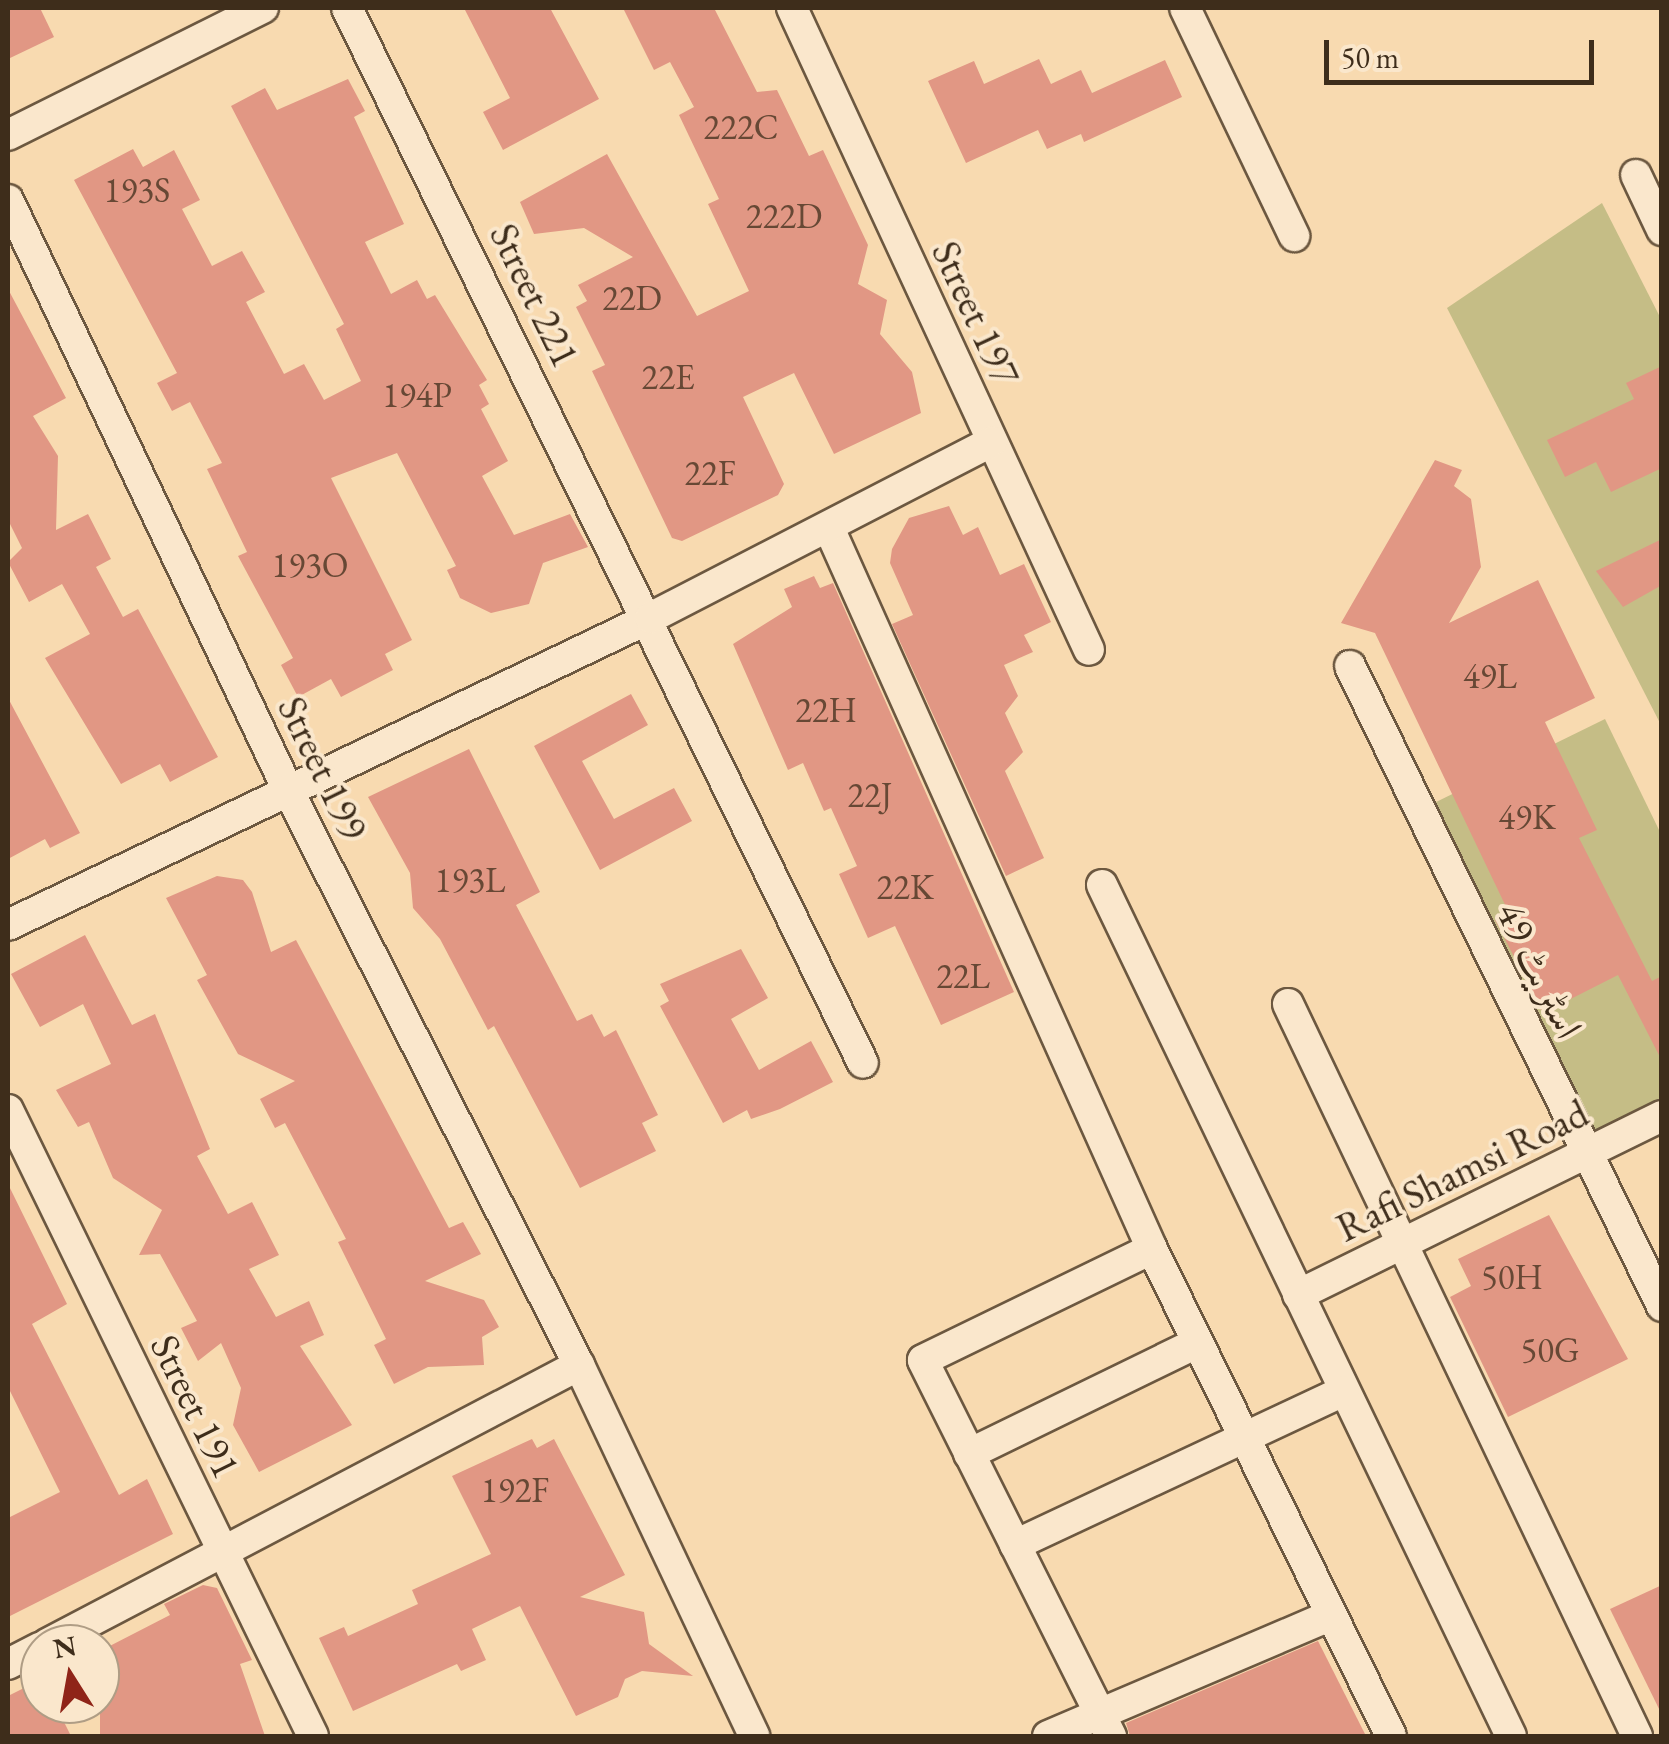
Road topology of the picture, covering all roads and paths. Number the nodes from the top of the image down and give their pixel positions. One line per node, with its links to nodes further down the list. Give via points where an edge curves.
1 (263, 8): 5 (street)
2 (347, 8): 12 (street, Street 221)
3 (792, 8): 10 (street, Street 197)
4 (1185, 8): 9 (street)
5 (8, 135)
6 (1636, 175): 8 (street)
7 (8, 200): 15 (street, Street 199)
8 (1662, 230)
9 (1294, 236)
10 (991, 442): 11 (street); 13 (street, Street 197)
11 (829, 528): 12 (street); 24 (street)
12 (650, 618): 15 (street); 19 (street, Street 221)
13 (1089, 650)
14 (1350, 666): 22 (street, اسٹریٹ 49)
15 (288, 790): 17 (street); 28 (street, Street 199)
16 (1102, 885): 25 (street)
17 (8, 925)
18 (1288, 1004): 23 (street)
19 (863, 1063)
20 (8, 1110): 33 (street, Street 191)
21 (1662, 1116): 22 (street, Rafi Shamsi Road)
22 (1585, 1154): 23 (street, Rafi Shamsi Road); 26 (street, اسٹریٹ 49)
23 (1403, 1243): 25 (street, Rafi Shamsi Road); 42 (street)
24 (1152, 1249): 27 (street); 31 (street, via 923,1360)
25 (1298, 1295): 29 (street)
26 (1662, 1306)
27 (1198, 1343): 30 (street); 31 (street)
28 (580, 1365): 33 (street); 38 (street, Street 199)
29 (1344, 1391): 30 (street); 41 (street)
30 (1244, 1438): 32 (street); 34 (street)
31 (969, 1454): 32 (street)
32 (1014, 1545): 36 (street)
33 (224, 1554): 35 (street); 37 (street, Street 191)
34 (1331, 1614): 36 (street); 40 (street)
35 (86, 1624)
36 (1106, 1726): 39 (street)
37 (313, 1736)
38 (754, 1736)
39 (1048, 1736)
40 (1391, 1736)
41 (1510, 1736)
42 (1636, 1736)

